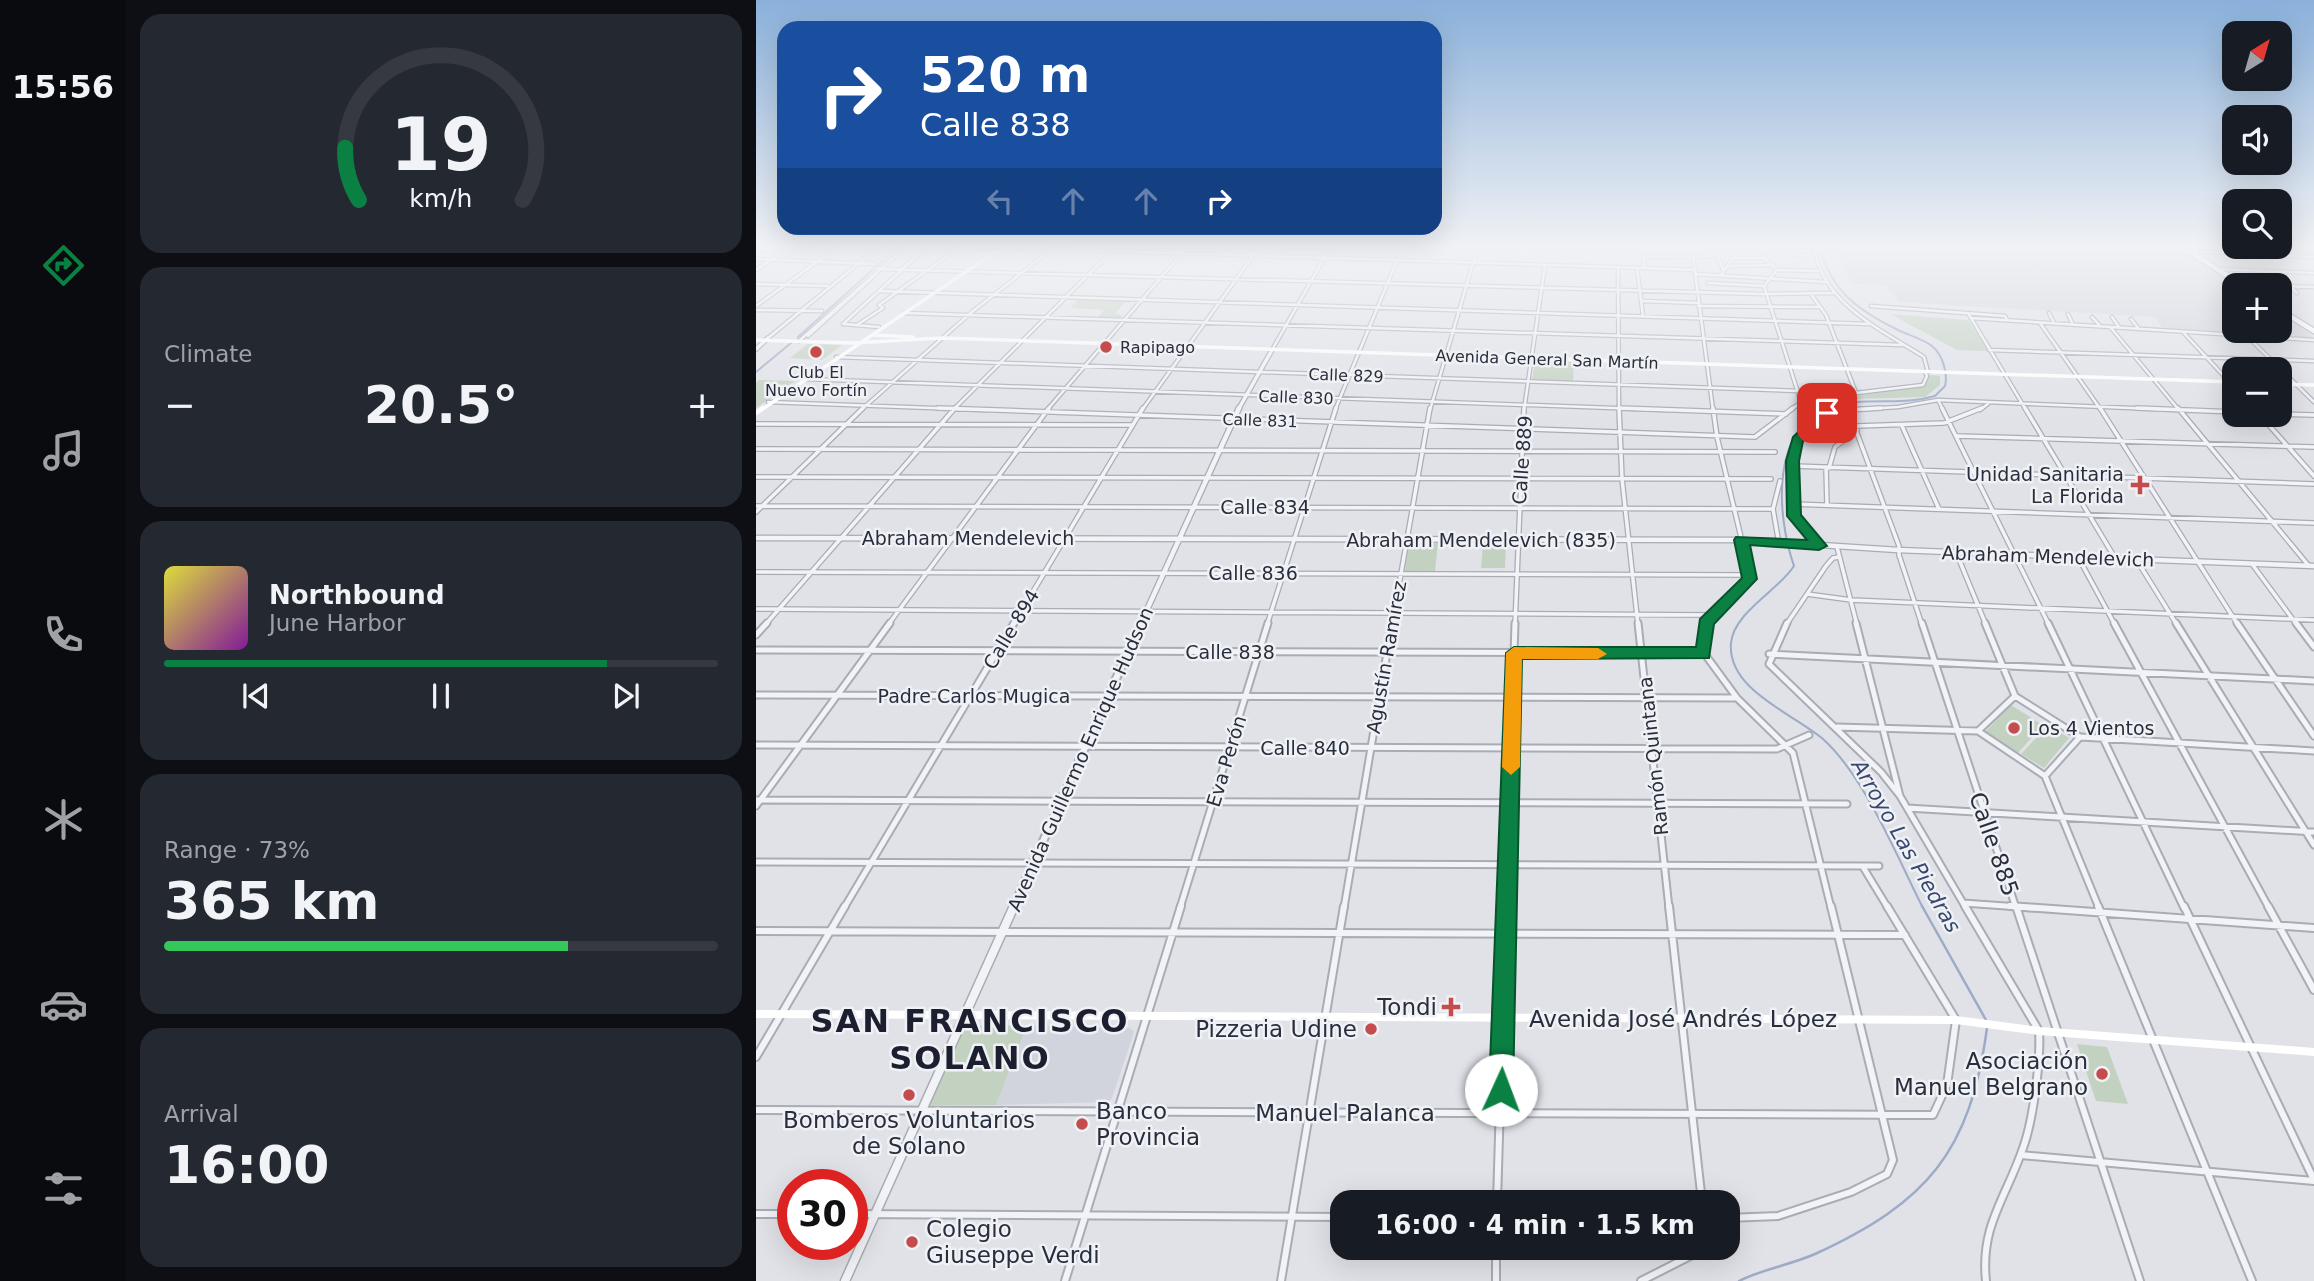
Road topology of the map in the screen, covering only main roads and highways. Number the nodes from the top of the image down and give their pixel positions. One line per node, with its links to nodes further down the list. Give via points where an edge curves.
1 (913, 306): 5 (main road)
2 (915, 306): 5 (main road)
3 (2292, 317): 4 (main road)
4 (2314, 331)
5 (871, 334): 6 (main road); 8 (main road)
6 (940, 338): 8 (main road, Avenida General San Martín); 9 (main road, Avenida General San Martín)
7 (756, 339): 8 (main road, Avenida General San Martín)
8 (856, 342): 14 (main road); 14 (main road)
9 (1929, 372): 10 (main road, Avenida General San Martín)
10 (1958, 373): 11 (main road, Avenida General San Martín)
11 (2222, 382)
12 (2292, 384): 13 (main road)
13 (2314, 385)
14 (769, 402): 15 (main road)
15 (756, 412)
16 (756, 1014): 17 (main road, Avenida José Andrés López, via 1956,1020 2039,1031)
17 (2314, 1052)

